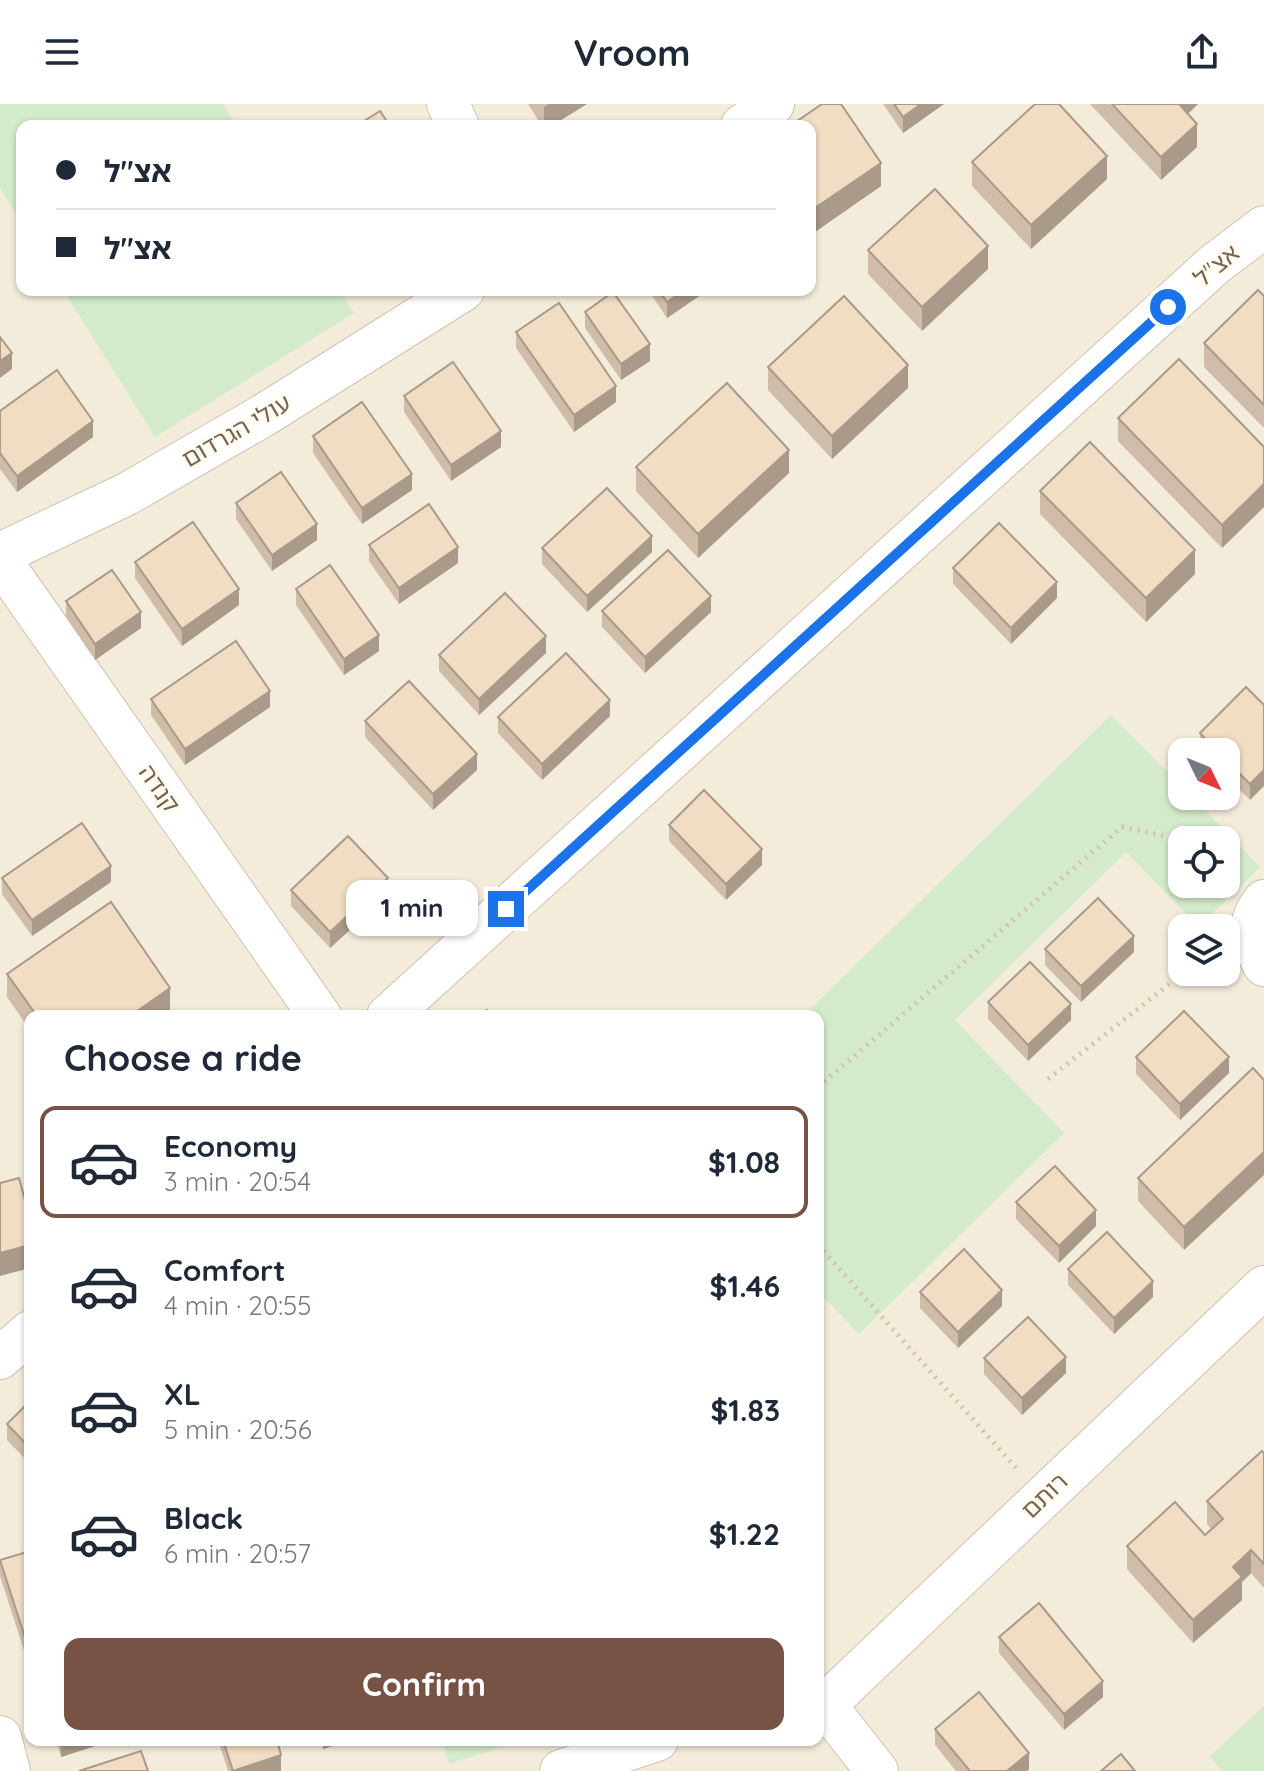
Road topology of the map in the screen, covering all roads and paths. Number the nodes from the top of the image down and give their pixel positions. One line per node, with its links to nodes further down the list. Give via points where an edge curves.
1 (773, 104): 2 (street)
2 (750, 120)
3 (1264, 227): 12 (street, אצ"ל, via 1191,286)
4 (453, 296): 5 (street, עולי הגרדום, via 141,486)
5 (0, 554)
6 (0, 560): 11 (street, קנדה)
7 (1168, 837): 14 (path, via 1122,827)
8 (1264, 901): 9 (street, via 1251,925)
9 (1264, 965)
10 (1168, 985): 13 (path)
11 (316, 1010)
12 (395, 1010)
13 (1048, 1079)
14 (824, 1082)
15 (824, 1252): 19 (path)
16 (1264, 1287): 19 (street, רותם)
17 (24, 1337): 18 (street)
18 (0, 1358)
19 (1042, 1497): 20 (street, רותם)
20 (824, 1699)
21 (824, 1704): 26 (street)
22 (0, 1737): 24 (street)
23 (638, 1746): 25 (street)
24 (9, 1771)
25 (561, 1771)
26 (877, 1771)

